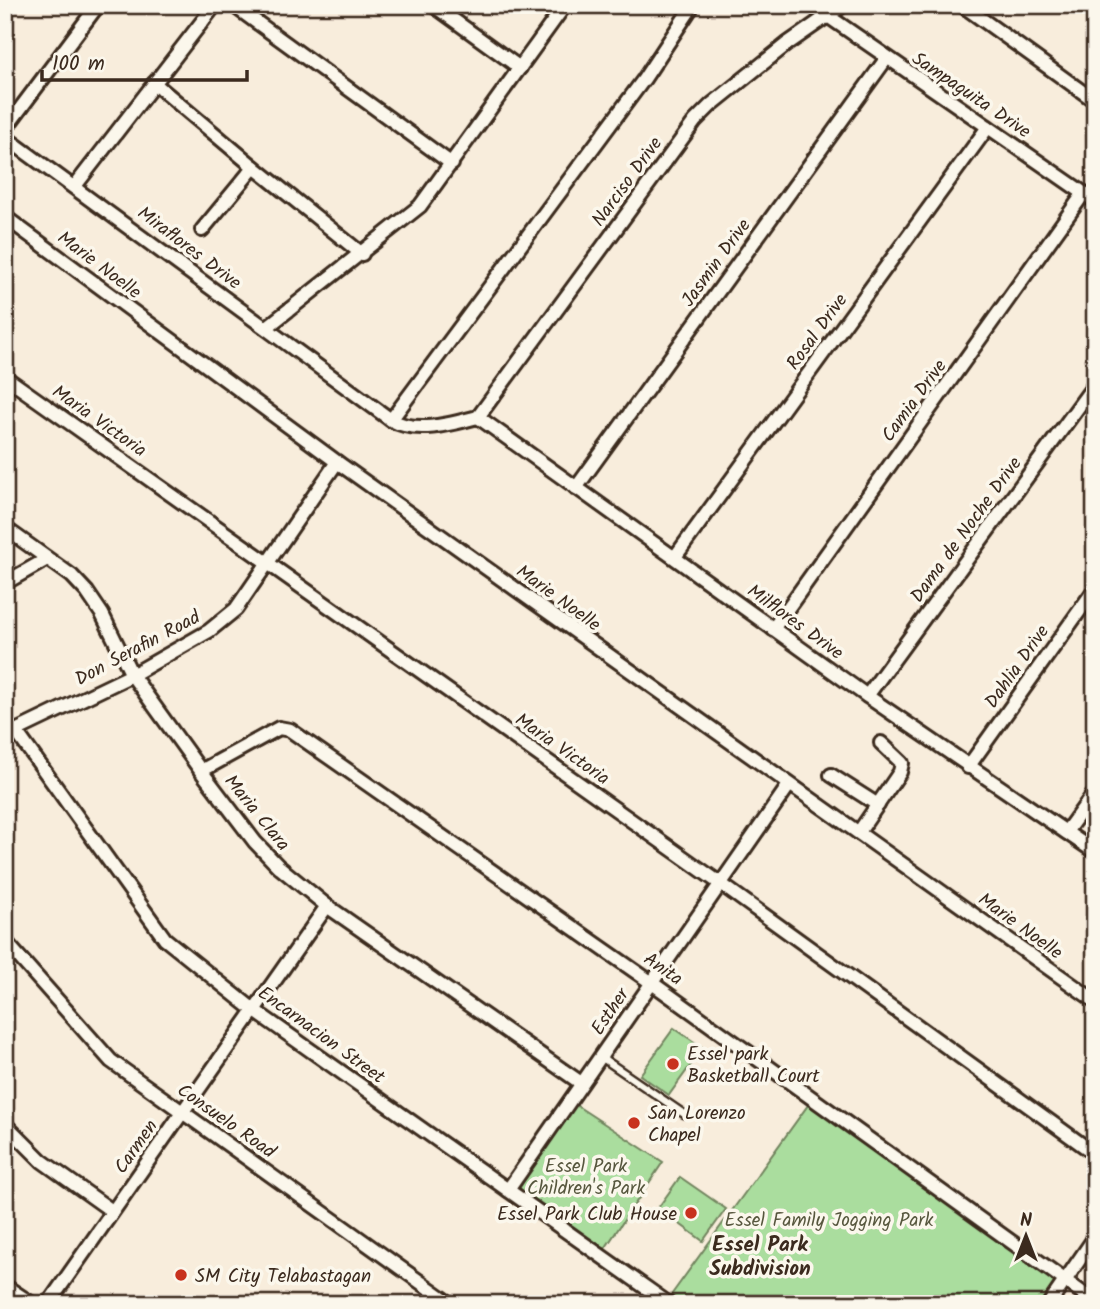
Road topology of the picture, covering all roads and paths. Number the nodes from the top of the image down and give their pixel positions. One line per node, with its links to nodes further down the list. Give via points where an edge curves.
1 (98, 5): 16 (street)
2 (215, 5): 13 (street)
3 (233, 5): 18 (street)
4 (433, 5): 12 (street)
5 (565, 5): 12 (street)
6 (693, 5): 29 (street, via 644,79)
7 (812, 5): 10 (street, Sampaguita Drive)
8 (843, 5): 10 (street, Narciso Drive)
9 (962, 5): 14 (street)
10 (829, 17): 11 (street, Sampaguita Drive); 28 (street, Narciso Drive, via 787,44 695,121)
11 (886, 59): 15 (street, Sampaguita Drive); 31 (street, Jasmin Drive)
12 (520, 68): 18 (street)
13 (154, 83): 19 (street); 20 (street)
14 (1095, 101)
15 (988, 127): 21 (street, Sampaguita Drive); 33 (street, Rosal Drive)
16 (5, 129)
17 (5, 137): 20 (street, Miraflores Drive)
18 (452, 164): 24 (street, via 420,206)
19 (254, 167): 23 (street); 24 (street)
20 (75, 186): 25 (street, Miraflores Drive)
21 (1089, 197): 38 (street, Camia Drive)
22 (5, 216): 30 (street, Marie Noelle)
23 (202, 230)
24 (362, 254): 25 (street)
25 (266, 328): 29 (street, Miraflores Drive)
26 (5, 377): 35 (street, Maria Victoria)
27 (1095, 384): 40 (street, Dama de Noche Drive)
28 (478, 418): 29 (street, via 415,426); 31 (street, Milflores Drive)
29 (391, 419)
30 (337, 462): 35 (street, Don Serafin Road); 46 (street, Marie Noelle)
31 (576, 488): 33 (street, Milflores Drive)
32 (5, 528): 34 (street, Maria Clara)
33 (675, 557): 38 (street, Milflores Drive)
34 (47, 559): 36 (street); 39 (street, Maria Clara, via 87,592)
35 (268, 562): 39 (street, Don Serafin Road, via 236,609 218,624); 52 (street, Maria Victoria)
36 (5, 583)
37 (1095, 589): 43 (street, Dahlia Drive)
38 (773, 629): 40 (street, Milflores Drive)
39 (132, 675): 41 (street, Don Serafin Road); 44 (street, Maria Clara)
40 (867, 696): 43 (street, Milflores Drive)
41 (10, 733): 57 (street, Encarnacion Street, via 165,939)
42 (881, 743): 48 (street, via 902,763)
43 (968, 766): 50 (street, Milflores Drive)
44 (201, 771): 53 (street, Maria Clara, via 255,842); 55 (street, Anita, via 279,728 290,730)
45 (831, 775): 48 (street)
46 (789, 785): 49 (street, Marie Noelle); 52 (street, Esther)
47 (1095, 792): 50 (street)
48 (878, 805): 49 (street)
49 (859, 832): 56 (street, Marie Noelle)
50 (1066, 832): 51 (street, Milflores Drive)
51 (1095, 852)
52 (721, 884): 55 (street, Esther); 63 (street, Maria Victoria)
53 (327, 906): 57 (street, Carmen); 59 (street, Maria Clara)
54 (5, 941): 60 (street, Consuelo Road, via 111,1061)
55 (652, 983): 58 (street, Esther); 67 (street, Anita)
56 (1095, 1001)
57 (255, 1011): 60 (street, Carmen); 64 (street, Encarnacion Street)
58 (601, 1057): 59 (street, Esther); 61 (lane)
59 (582, 1083): 64 (street, Esther)
60 (182, 1112): 65 (street, Carmen); 72 (street, Consuelo Road)
61 (684, 1114)
62 (5, 1124): 65 (street, via 42,1161)
63 (1095, 1154)
64 (508, 1190): 73 (street, Encarnacion Street)
65 (112, 1211): 71 (street, Carmen)
66 (1095, 1237): 67 (street)
67 (1065, 1281): 69 (street, Anita); 74 (street)
68 (5, 1286): 70 (street)
69 (1095, 1302)
70 (32, 1304)
71 (48, 1304)
72 (451, 1304)
73 (669, 1304)
74 (1049, 1304)

